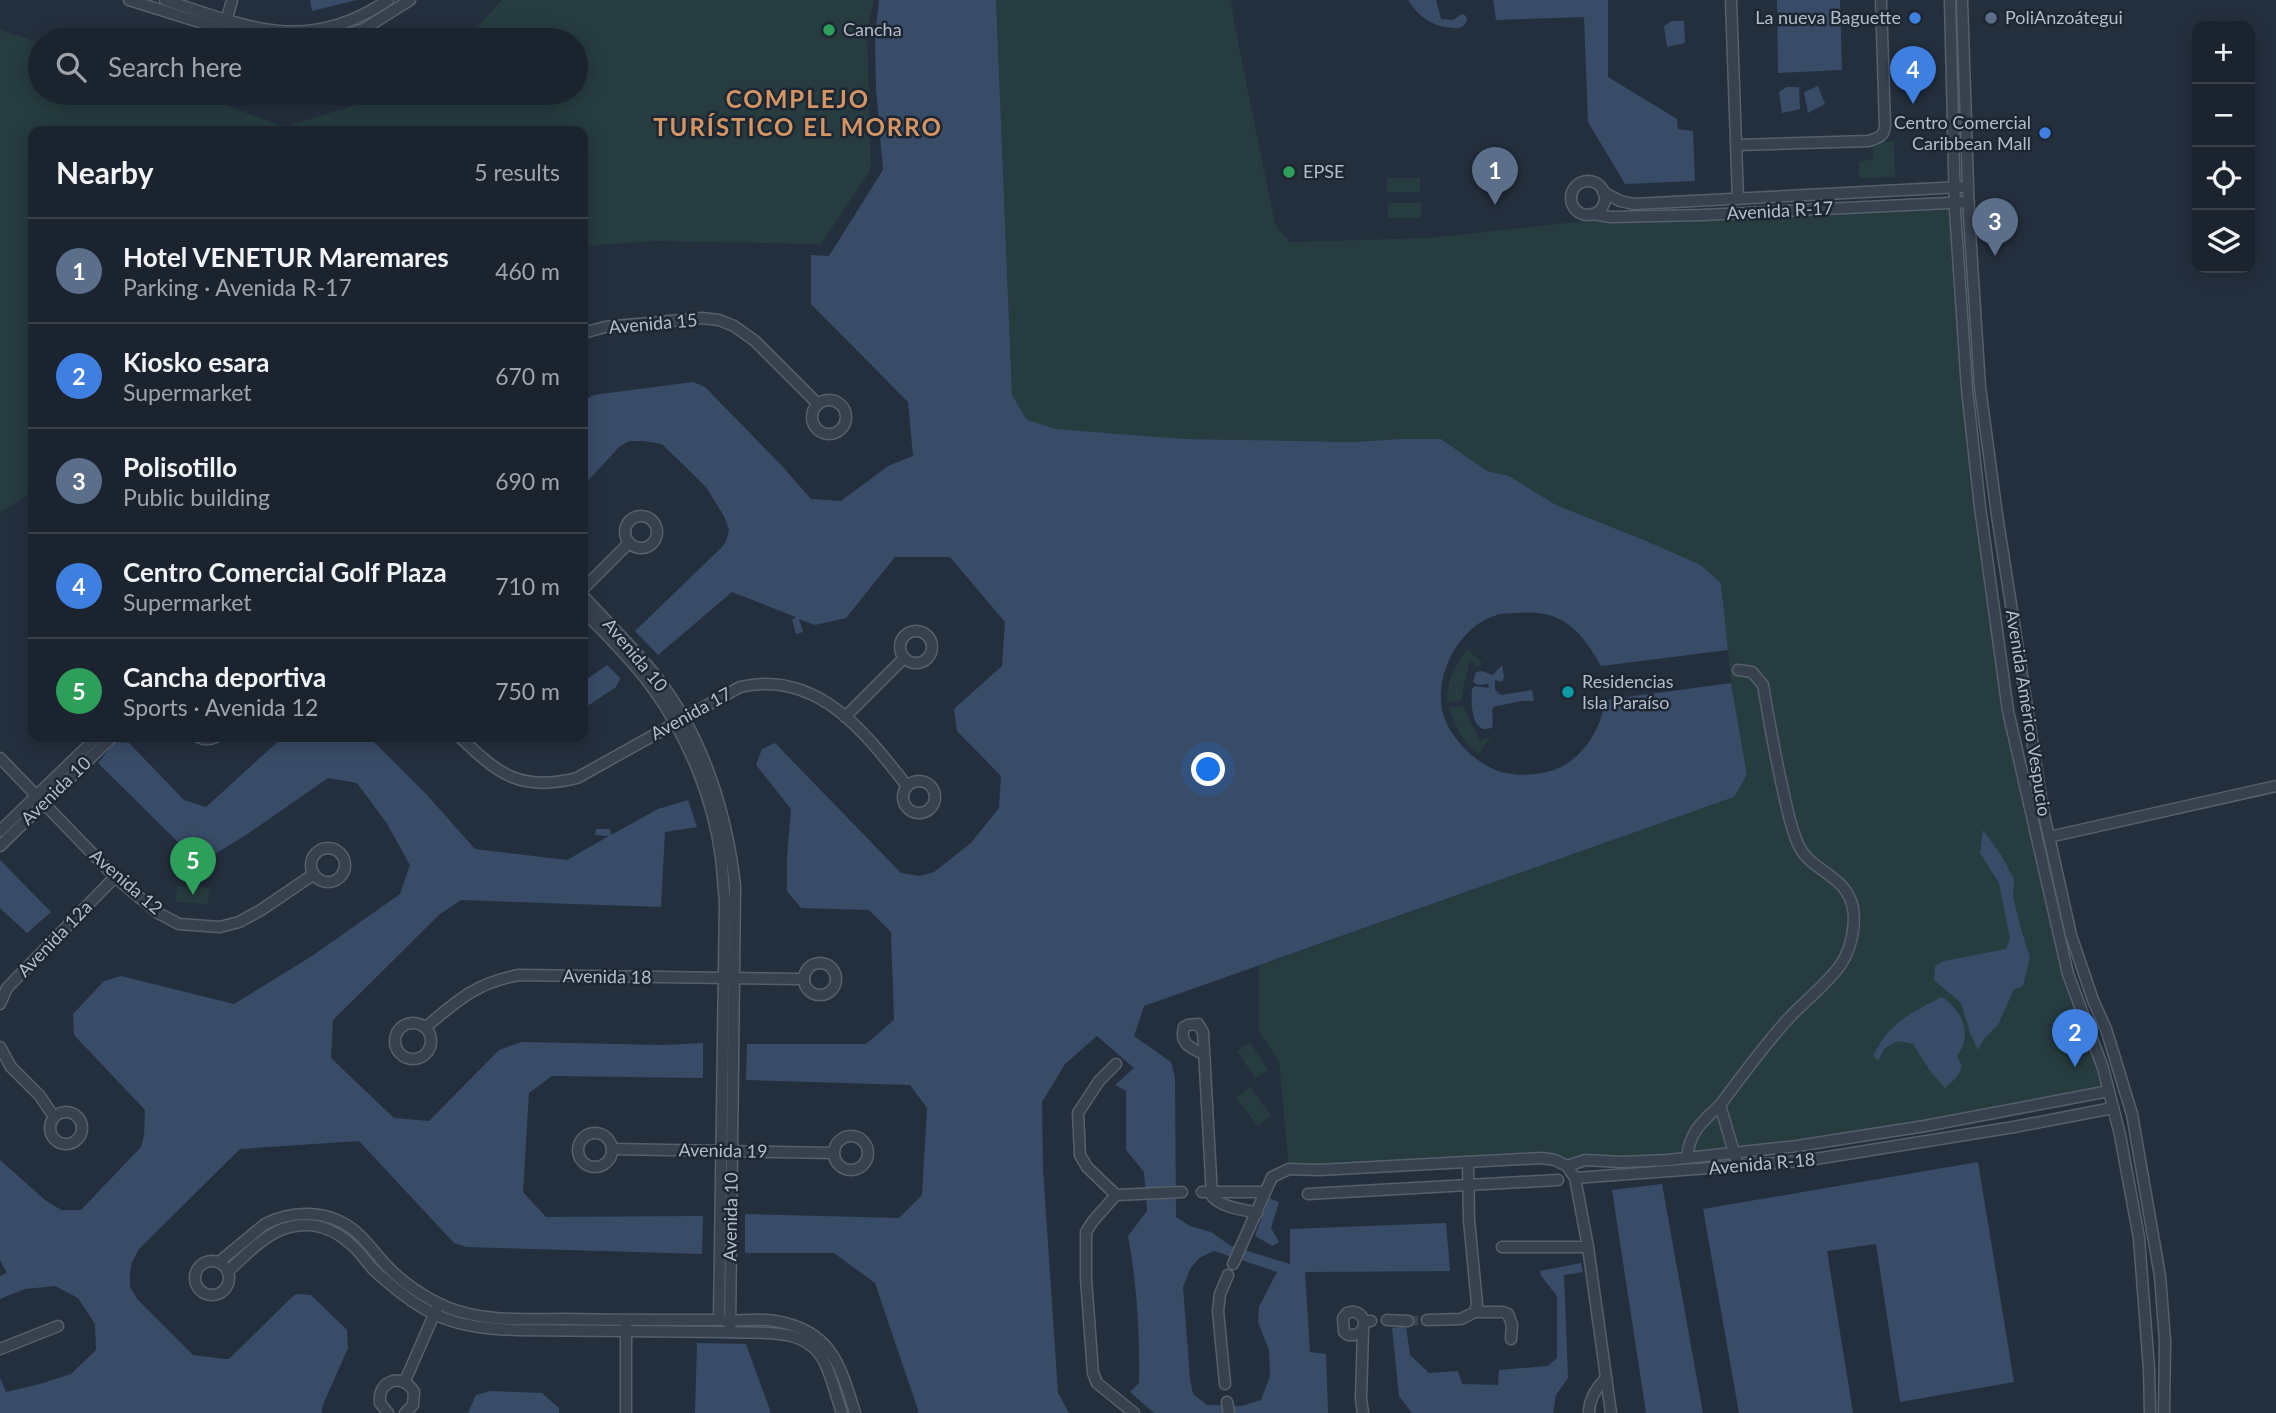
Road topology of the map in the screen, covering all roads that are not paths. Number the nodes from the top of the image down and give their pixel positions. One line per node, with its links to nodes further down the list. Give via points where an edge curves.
1 (129, 0): 12 (street)
2 (165, 0): 12 (street)
3 (232, 0): 12 (street)
4 (388, 0): 10 (street)
5 (410, 0): 11 (street)
6 (1731, 0): 17 (street)
7 (1881, 0): 17 (street, via 1885,126 1880,137)
8 (1950, 0): 19 (street, Avenida Américo Vespucio)
9 (1962, 0): 18 (street, Avenida Américo Vespucio)
10 (375, 9): 11 (street); 15 (street)
11 (380, 20): 16 (street)
12 (225, 25): 13 (street); 14 (street)
13 (231, 28)
14 (247, 28)
15 (321, 28)
16 (366, 28)
17 (1737, 145): 21 (street)
18 (1968, 187): 19 (street, Avenida R-17); 23 (street, Avenida Américo Vespucio)
19 (1955, 188): 21 (street, Avenida R-17); 22 (street, Avenida Américo Vespucio)
20 (1604, 192): 24 (street, Avenida R-17); 25 (street, via 1601,208); 25 (street, Avenida R-17, via 1588,181 1573,189 1575,208)
21 (1738, 199): 24 (street, Avenida R-17)
22 (1955, 202): 23 (street, Avenida R-17); 26 (street, Avenida R-17); 56 (street, Avenida Américo Vespucio, via 1967,389 2008,711 2068,974)
23 (1969, 202): 45 (street, Avenida Américo Vespucio, via 1982,399 2015,639)
24 (1634, 204): 26 (street)
25 (1592, 214): 26 (street, Avenida R-17)
26 (1634, 217)
27 (588, 332): 28 (street, Avenida 15, via 719,320 755,341)
28 (818, 404)
29 (629, 543): 30 (street)
30 (588, 584)
31 (588, 602): 33 (street, Avenida 10)
32 (588, 615): 33 (street, Avenida 10)
33 (631, 655): 37 (street, Avenida 10)
34 (904, 658): 36 (street)
35 (1738, 670): 57 (street, via 1752,672 1763,685 1799,848 1848,892 1853,927 1841,965 1787,1020)
36 (845, 716): 37 (street, Avenida 17, via 808,691 766,683 740,687); 41 (street, Avenida 17)
37 (680, 721): 39 (street, Avenida 17, via 577,778 559,783 512,778); 49 (street, Avenida 10, via 713,797)
38 (100, 742): 43 (street, Avenida 10)
39 (466, 742)
40 (0, 758): 43 (street, Avenida 12)
41 (907, 786)
42 (2276, 786): 45 (street)
43 (40, 799): 44 (street, Avenida 10); 46 (street, Avenida 10); 48 (street, Avenida 12)
44 (0, 831)
45 (2049, 837): 112 (street, Avenida Américo Vespucio, via 2079,962 2132,1114 2160,1276)
46 (0, 846)
47 (314, 874): 48 (street, Avenida 12, via 261,910 220,928 179,924 158,914)
48 (115, 877): 51 (street, Avenida 12a, via 6,988)
49 (729, 979): 50 (street, Avenida 18); 52 (street, Avenida 18, via 519,975 495,980 467,994); 61 (street, Avenida 10)
50 (804, 979)
51 (0, 1004)
52 (426, 1027)
53 (0, 1047): 59 (street, via 11,1067)
54 (1204, 1054): 72 (street)
55 (1116, 1064): 75 (street, via 1078,1113 1080,1156)
56 (2109, 1091): 58 (street, Avenida Américo Vespucio); 62 (street, Avenida R-18, via 1925,1126)
57 (1720, 1105): 62 (street); 64 (street, via 1693,1134)
58 (2113, 1108): 67 (street, Avenida R-18, via 1850,1154); 111 (street, Avenida Américo Vespucio, via 2139,1238)
59 (54, 1117)
60 (612, 1149): 61 (street, Avenida 19)
61 (726, 1151): 63 (street, Avenida 19); 77 (street, Avenida 10); 78 (street, Avenida 10)
62 (1734, 1152): 64 (street, Avenida R-18); 67 (street)
63 (834, 1153)
64 (1685, 1157): 66 (street, via 1585,1160); 68 (street, Avenida R-18)
65 (1468, 1162): 66 (street, via 1542,1158); 71 (street); 73 (street, via 1289,1169 1272,1177)
66 (1567, 1166): 69 (street)
67 (1738, 1166): 68 (street, Avenida R-18)
68 (1684, 1171): 69 (street)
69 (1575, 1178): 80 (street)
70 (1558, 1180): 71 (street)
71 (1468, 1185): 74 (street); 86 (street)
72 (1193, 1192): 73 (street); 75 (street); 76 (street)
73 (1264, 1192): 76 (street)
74 (1308, 1194)
75 (1116, 1195): 107 (street, via 1086,1232 1091,1361 1097,1383)
76 (1257, 1213): 82 (street)
77 (719, 1234): 78 (street); 91 (street, Avenida 10)
78 (731, 1234): 91 (street, Avenida 10)
79 (1502, 1247): 80 (street)
80 (1588, 1247): 99 (street)
81 (219, 1262): 83 (street); 83 (street, via 207,1262 198,1269 195,1280 200,1291 211,1296 222,1293 229,1283); 85 (street, via 273,1220 318,1214 351,1228 399,1277)
82 (1234, 1262)
83 (228, 1271): 87 (street, via 273,1233 321,1225 341,1236 394,1288)
84 (1228, 1275): 101 (street, via 1218,1311)
85 (440, 1303): 87 (street); 88 (street, via 499,1318)
86 (1475, 1312): 90 (street, via 1461,1319); 97 (street, via 1508,1314)
87 (434, 1314): 95 (street, via 484,1329); 100 (street)
88 (626, 1320): 91 (street); 95 (street)
89 (1387, 1320): 92 (street)
90 (1427, 1320)
91 (724, 1321): 96 (street); 106 (street, via 773,1321 816,1336 833,1354)
92 (1408, 1321)
93 (1366, 1324): 108 (street)
94 (58, 1326): 98 (street)
95 (626, 1332): 96 (street); 104 (street)
96 (724, 1332): 105 (street, via 798,1337 824,1360)
97 (1511, 1339)
98 (0, 1349)
99 (1606, 1378): 109 (street, via 1598,1385); 110 (street)
100 (405, 1381): 102 (street, via 391,1380 381,1389 380,1403); 103 (street, via 414,1399)
101 (1225, 1384)
102 (388, 1413)
103 (405, 1413)
104 (626, 1413)
105 (842, 1413)
106 (855, 1413)
107 (1134, 1413)
108 (1363, 1413)
109 (1589, 1413)
110 (1611, 1413)
111 (2150, 1413)
112 (2164, 1413)

